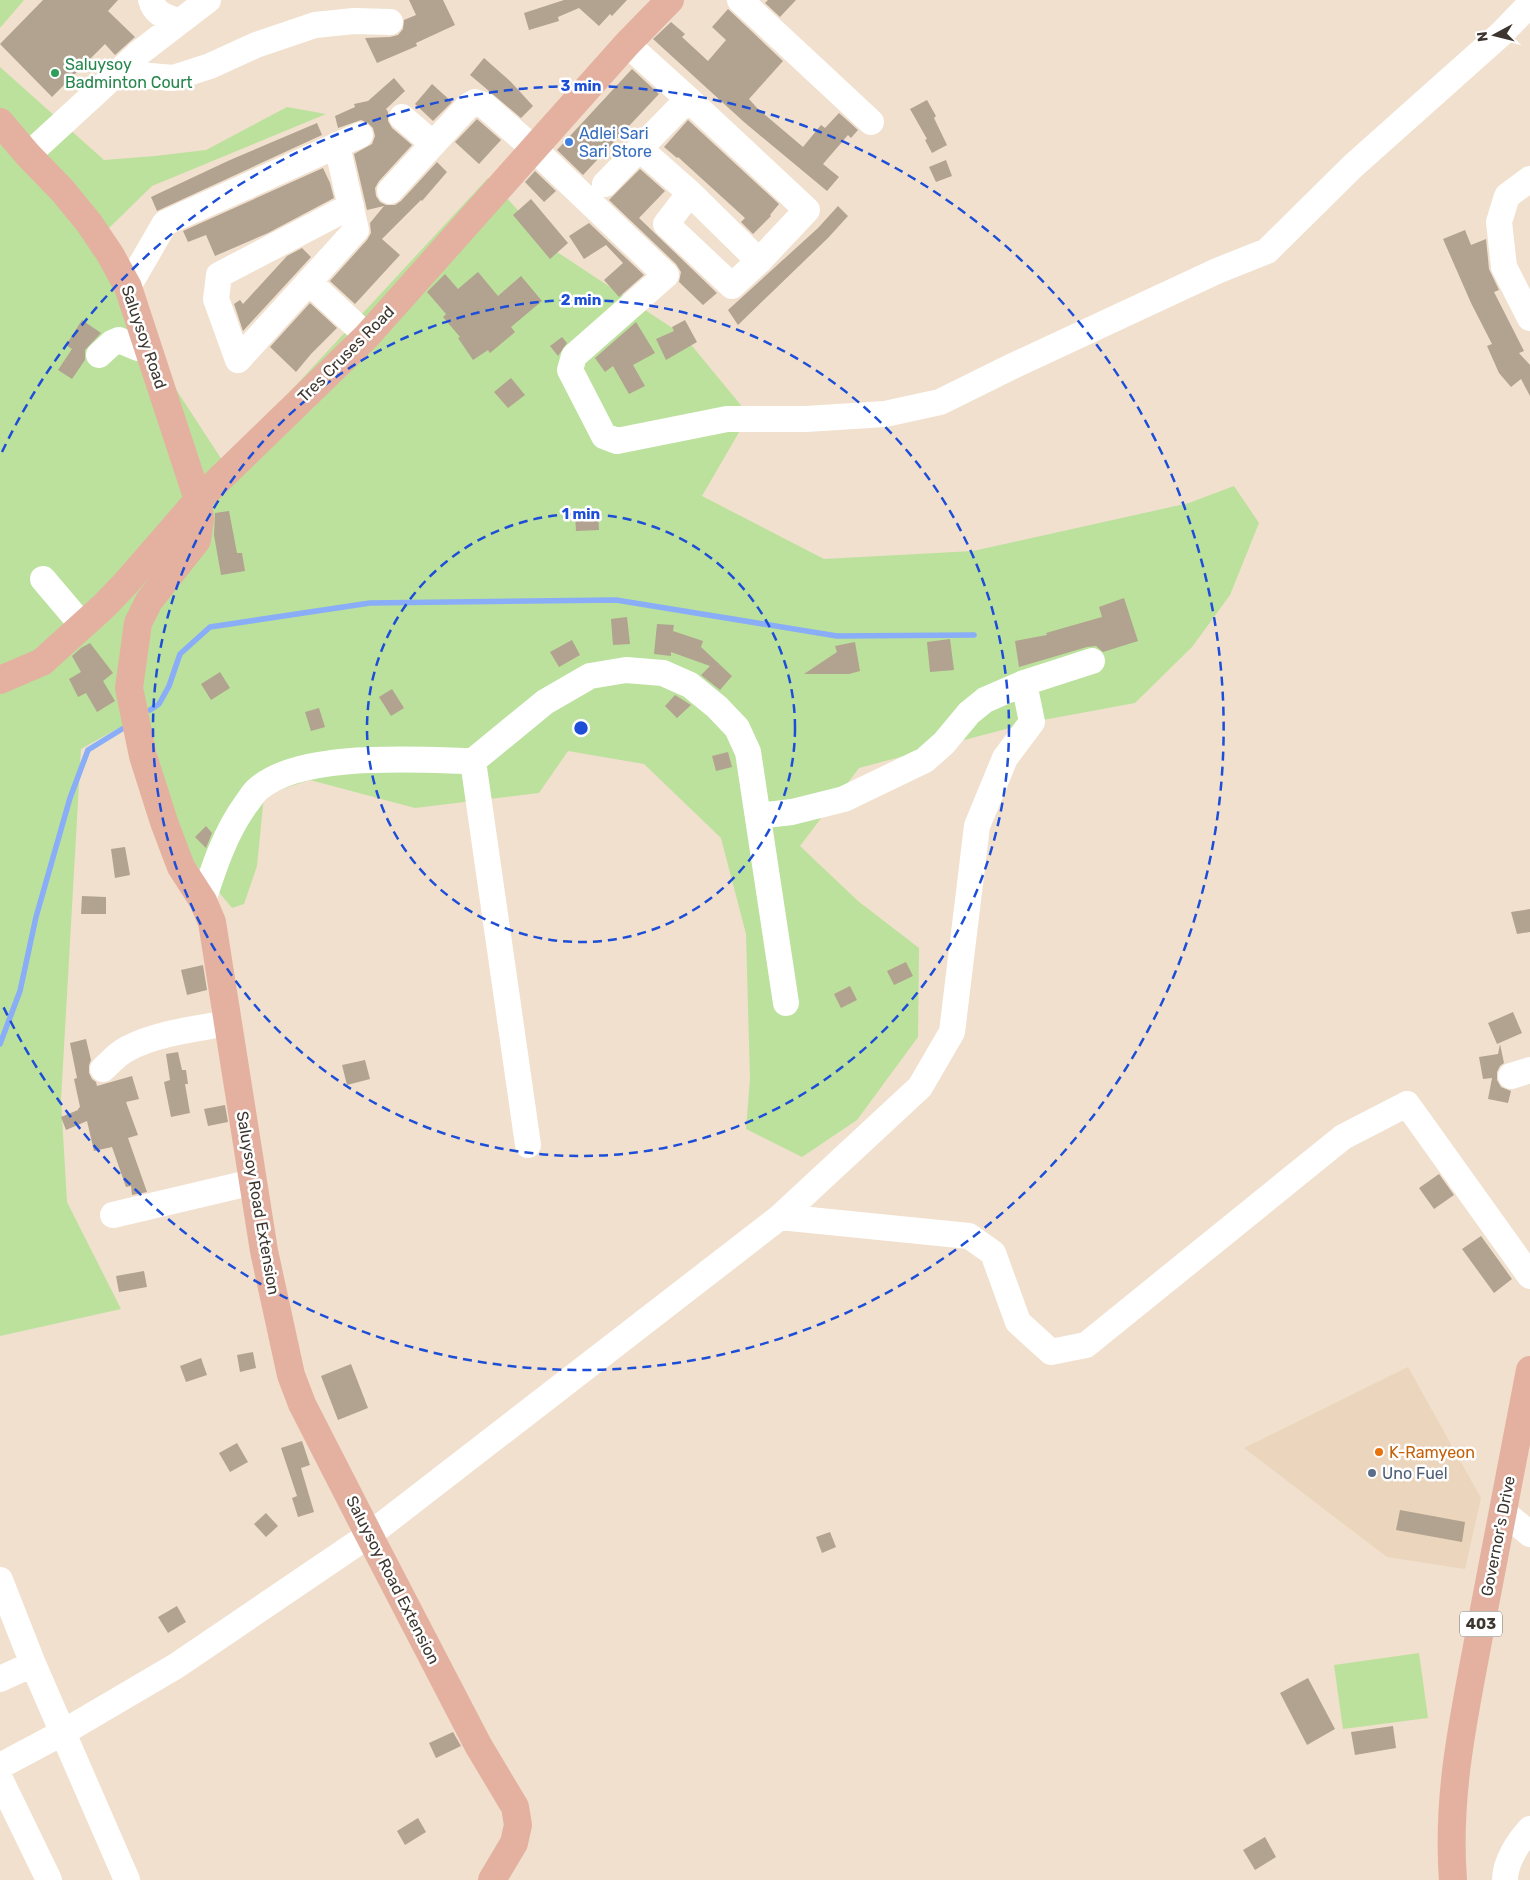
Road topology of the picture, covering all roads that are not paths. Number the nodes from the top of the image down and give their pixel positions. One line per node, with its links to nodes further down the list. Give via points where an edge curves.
1 (151, 0): 6 (street, via 153,8 160,14)
2 (208, 0): 6 (street)
3 (670, 0): 8 (main road, Tres Cruses Road)
4 (740, 0): 13 (street)
5 (1530, 4): 17 (street, via 1501,34 1353,166 1267,251 1217,271 940,402 885,414 806,419 727,418 617,441 604,436 570,370 574,356 666,276)
6 (179, 22): 9 (street)
7 (390, 22): 9 (street, via 315,24 173,78)
8 (627, 44): 10 (street); 17 (main road, Tres Cruses Road)
9 (117, 73): 19 (street)
10 (688, 99): 18 (street); 25 (street, via 807,210)
11 (402, 117): 15 (street)
12 (0, 122): 19 (main road, Saluysoy Road)
13 (871, 122)
14 (360, 135): 16 (street)
15 (433, 144): 17 (street, via 475,102 484,105); 22 (street)
16 (336, 146): 24 (street); 27 (street, via 165,223)
17 (534, 149): 29 (main road, Tres Cruses Road)
18 (640, 149): 21 (street); 23 (street)
19 (28, 155): 27 (main road, Saluysoy Road, via 89,223)
20 (1530, 179): 28 (street, via 1507,196 1499,222 1504,266)
21 (605, 184)
22 (390, 191)
23 (690, 193): 25 (street); 25 (street, via 666,224 732,286)
24 (351, 206): 26 (street, via 356,230); 26 (street, via 219,275 216,299 238,360)
25 (759, 261)
26 (309, 282): 29 (street)
27 (128, 287): 30 (main road, Saluysoy Road)
28 (1530, 318)
29 (367, 336): 32 (main road, Tres Cruses Road)
30 (149, 348): 31 (street, via 138,348 118,340); 32 (main road, Saluysoy Road)
31 (99, 355)
32 (198, 500): 34 (main road, Tres Cruses Road, via 127,582); 40 (main road, Saluysoy Road Extension, via 197,540 149,601 138,623 129,688 143,756 164,822 181,867)
33 (43, 579): 34 (street)
34 (82, 625): 36 (main road, Tres Cruses Road, via 42,662)
35 (1092, 661): 37 (street)
36 (0, 680)
37 (1024, 683): 39 (street, via 985,700 925,760 844,799 792,812); 47 (street, via 1032,722 1005,758 977,826 952,1032 920,1088)
38 (473, 761): 39 (street, via 545,702 590,676 626,670 663,673 690,685 717,706 737,728 748,752); 40 (street, via 378,759 312,766 280,774 257,790 236,818 216,861); 44 (street)
39 (758, 816): 41 (street)
40 (203, 901): 42 (main road, Saluysoy Road Extension, via 212,922)
41 (786, 1003)
42 (228, 1023): 43 (street, via 177,1032 127,1048); 45 (main road, Saluysoy Road Extension)
43 (104, 1069)
44 (528, 1145)
45 (253, 1182): 46 (street); 52 (main road, Saluysoy Road Extension, via 264,1251 291,1375 302,1404)
46 (113, 1214)
47 (780, 1217): 48 (street, via 969,1236 993,1253 1018,1322 1051,1352 1086,1344 1343,1137 1407,1104); 52 (street)
48 (1530, 1276)
49 (1530, 1370): 50 (main road, Governor's Drive / 403)
50 (1502, 1511): 51 (street); 63 (main road, Governor's Drive / 403, via 1460,1736 1452,1803)
51 (1530, 1534)
52 (369, 1536): 56 (street, via 176,1666); 62 (main road, Saluysoy Road Extension, via 515,1808 518,1824 514,1843)
53 (0, 1580): 54 (street)
54 (33, 1664): 55 (street); 56 (street)
55 (0, 1679)
56 (62, 1733): 57 (street); 61 (street)
57 (0, 1766)
58 (0, 1779): 60 (street)
59 (1530, 1829): 64 (street, via 1520,1840 1505,1870)
60 (49, 1880)
61 (127, 1880)
62 (492, 1880)
63 (1453, 1880)
64 (1505, 1880)

